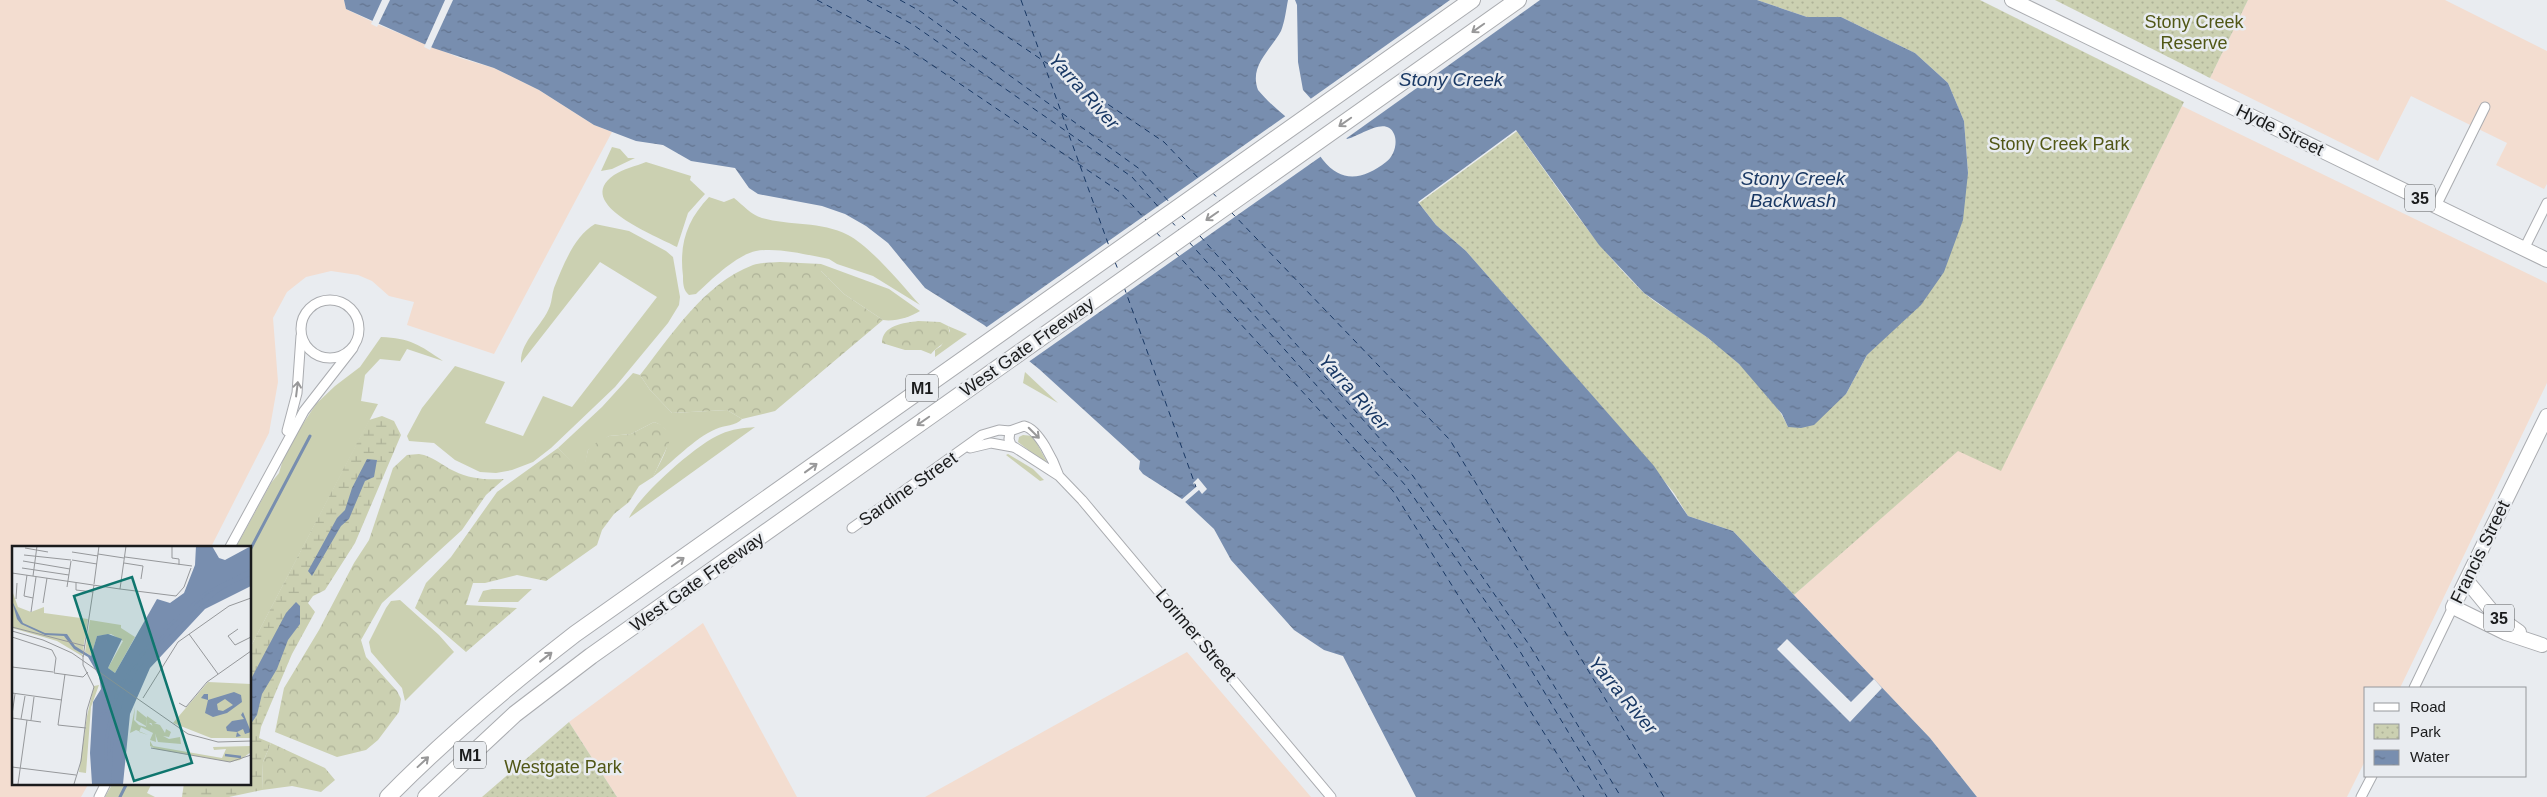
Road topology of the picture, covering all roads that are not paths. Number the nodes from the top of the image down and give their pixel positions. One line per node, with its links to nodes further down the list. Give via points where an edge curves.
1 (1472, 0): 26 (highway, West Gate Freeway / M1, one-way to 1, via 498,694 575,634)
2 (1518, 0): 27 (highway, West Gate Freeway / M1, one-way to 27, via 591,656 515,714)
3 (2012, 0): 6 (main road, Hyde Street / 35)
4 (2485, 107): 6 (street)
5 (2547, 203): 7 (street)
6 (2436, 206): 7 (main road, Hyde Street / 35)
7 (2524, 249): 8 (main road, Hyde Street / 35)
8 (2547, 260)
9 (302, 326): 10 (street, via 306,344 320,356 338,357); 10 (street, via 304,317 317,303 336,300 352,310 359,325); 15 (street, one-way to 9, via 295,401)
10 (353, 348): 15 (street, via 314,395)
11 (2547, 416): 19 (main road, Francis Street)
12 (1010, 431): 13 (street, via 1008,439); 14 (street, Sardine Street, via 989,432); 16 (street, Lorimer Street, one-way to 16, via 1024,426 1033,430)
13 (1014, 448): 14 (street, Sardine Street, via 991,443); 16 (street, Lorimer Street)
14 (964, 450): 17 (street, Sardine Street)
15 (279, 453): 18 (street)
16 (1059, 476): 28 (street, Lorimer Street, via 1134,560)
17 (852, 528)
18 (231, 546)
19 (2466, 580): 20 (main road, Francis Street); 21 (main road, 35, via 2495,615)
20 (2453, 607): 21 (main road, 35, via 2506,633); 22 (street, Francis Street)
21 (2544, 646)
22 (2414, 687)
23 (2371, 777): 29 (street)
24 (106, 784): 25 (street)
25 (99, 797)
26 (388, 797)
27 (426, 797)
28 (1331, 797)
29 (2361, 797)

